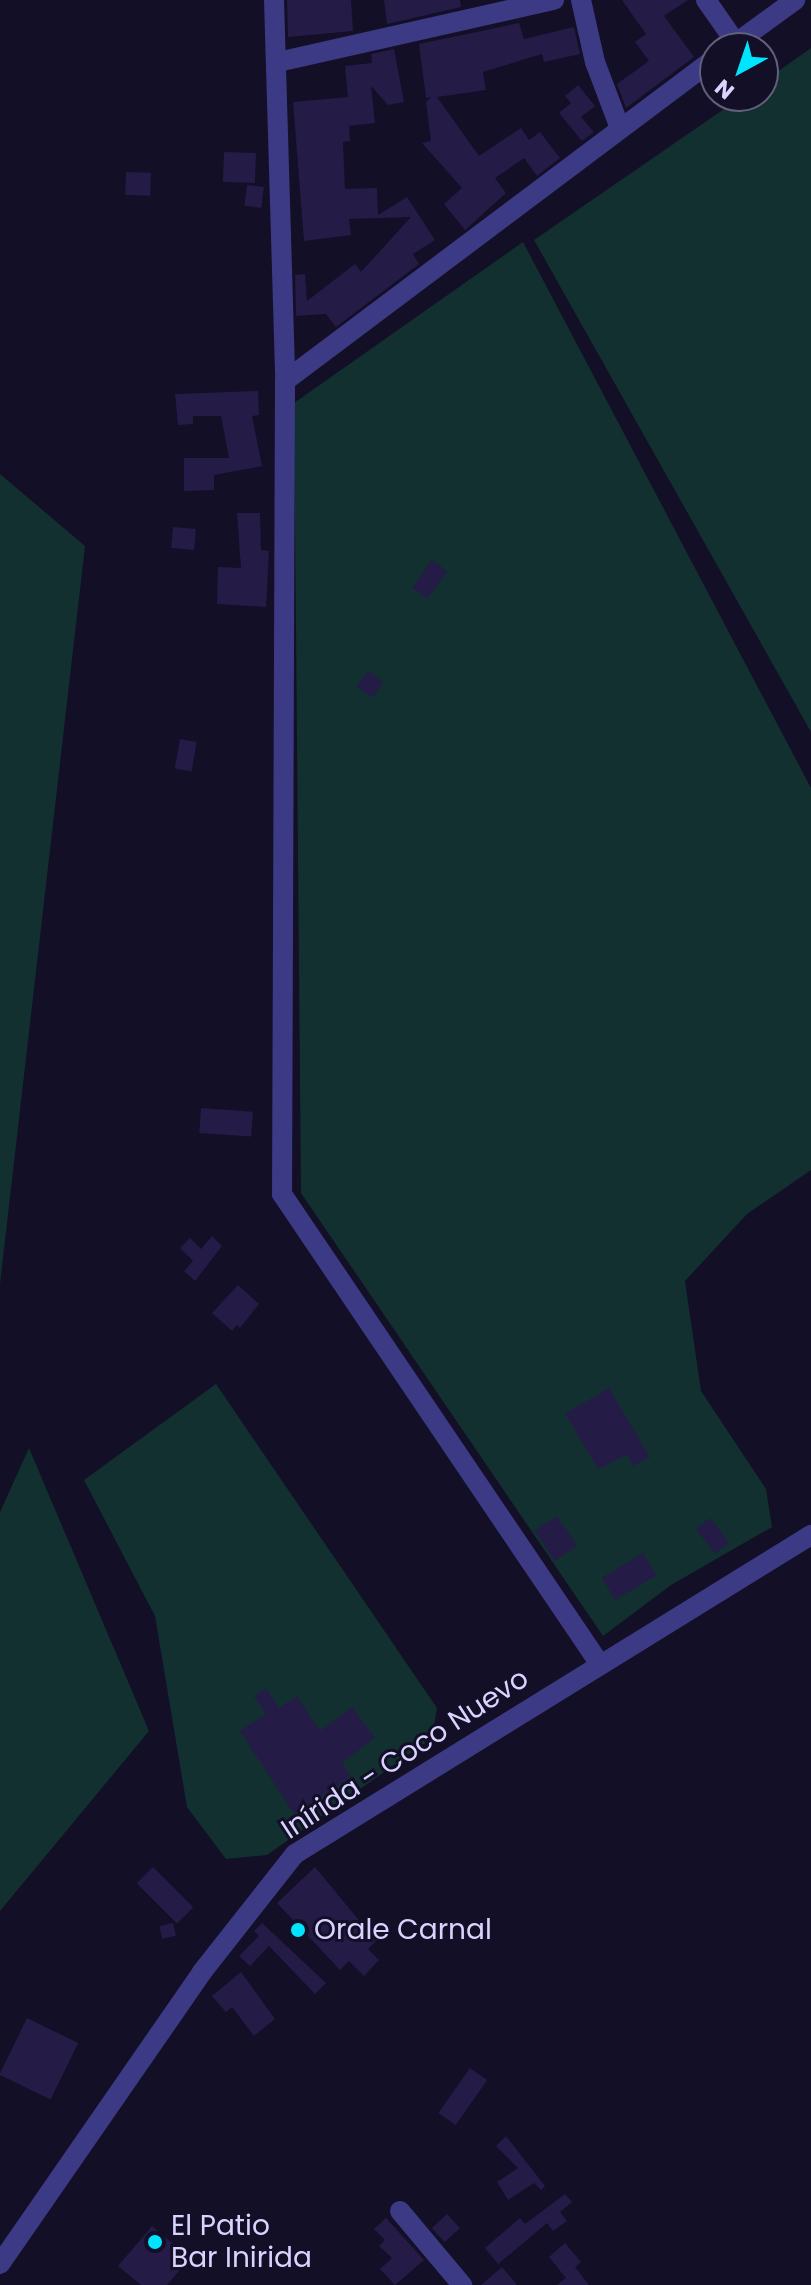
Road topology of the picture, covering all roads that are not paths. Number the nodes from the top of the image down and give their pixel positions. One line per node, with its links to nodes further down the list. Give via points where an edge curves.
1 (274, 0): 8 (street)
2 (554, 0): 8 (street)
3 (581, 0): 10 (street, via 595,62)
4 (706, 0): 6 (street)
5 (795, 0): 7 (street)
6 (725, 32)
7 (751, 32)
8 (278, 62): 11 (street)
9 (699, 70): 10 (street)
10 (620, 128): 11 (street)
11 (285, 381): 13 (street, via 282,1194)
12 (811, 1535): 13 (street, Inírida - Coco Nuevo)
13 (599, 1663): 15 (street, Inírida - Coco Nuevo, via 295,1854 202,1972)
14 (400, 2211): 16 (street)
15 (0, 2264)
16 (462, 2285)

